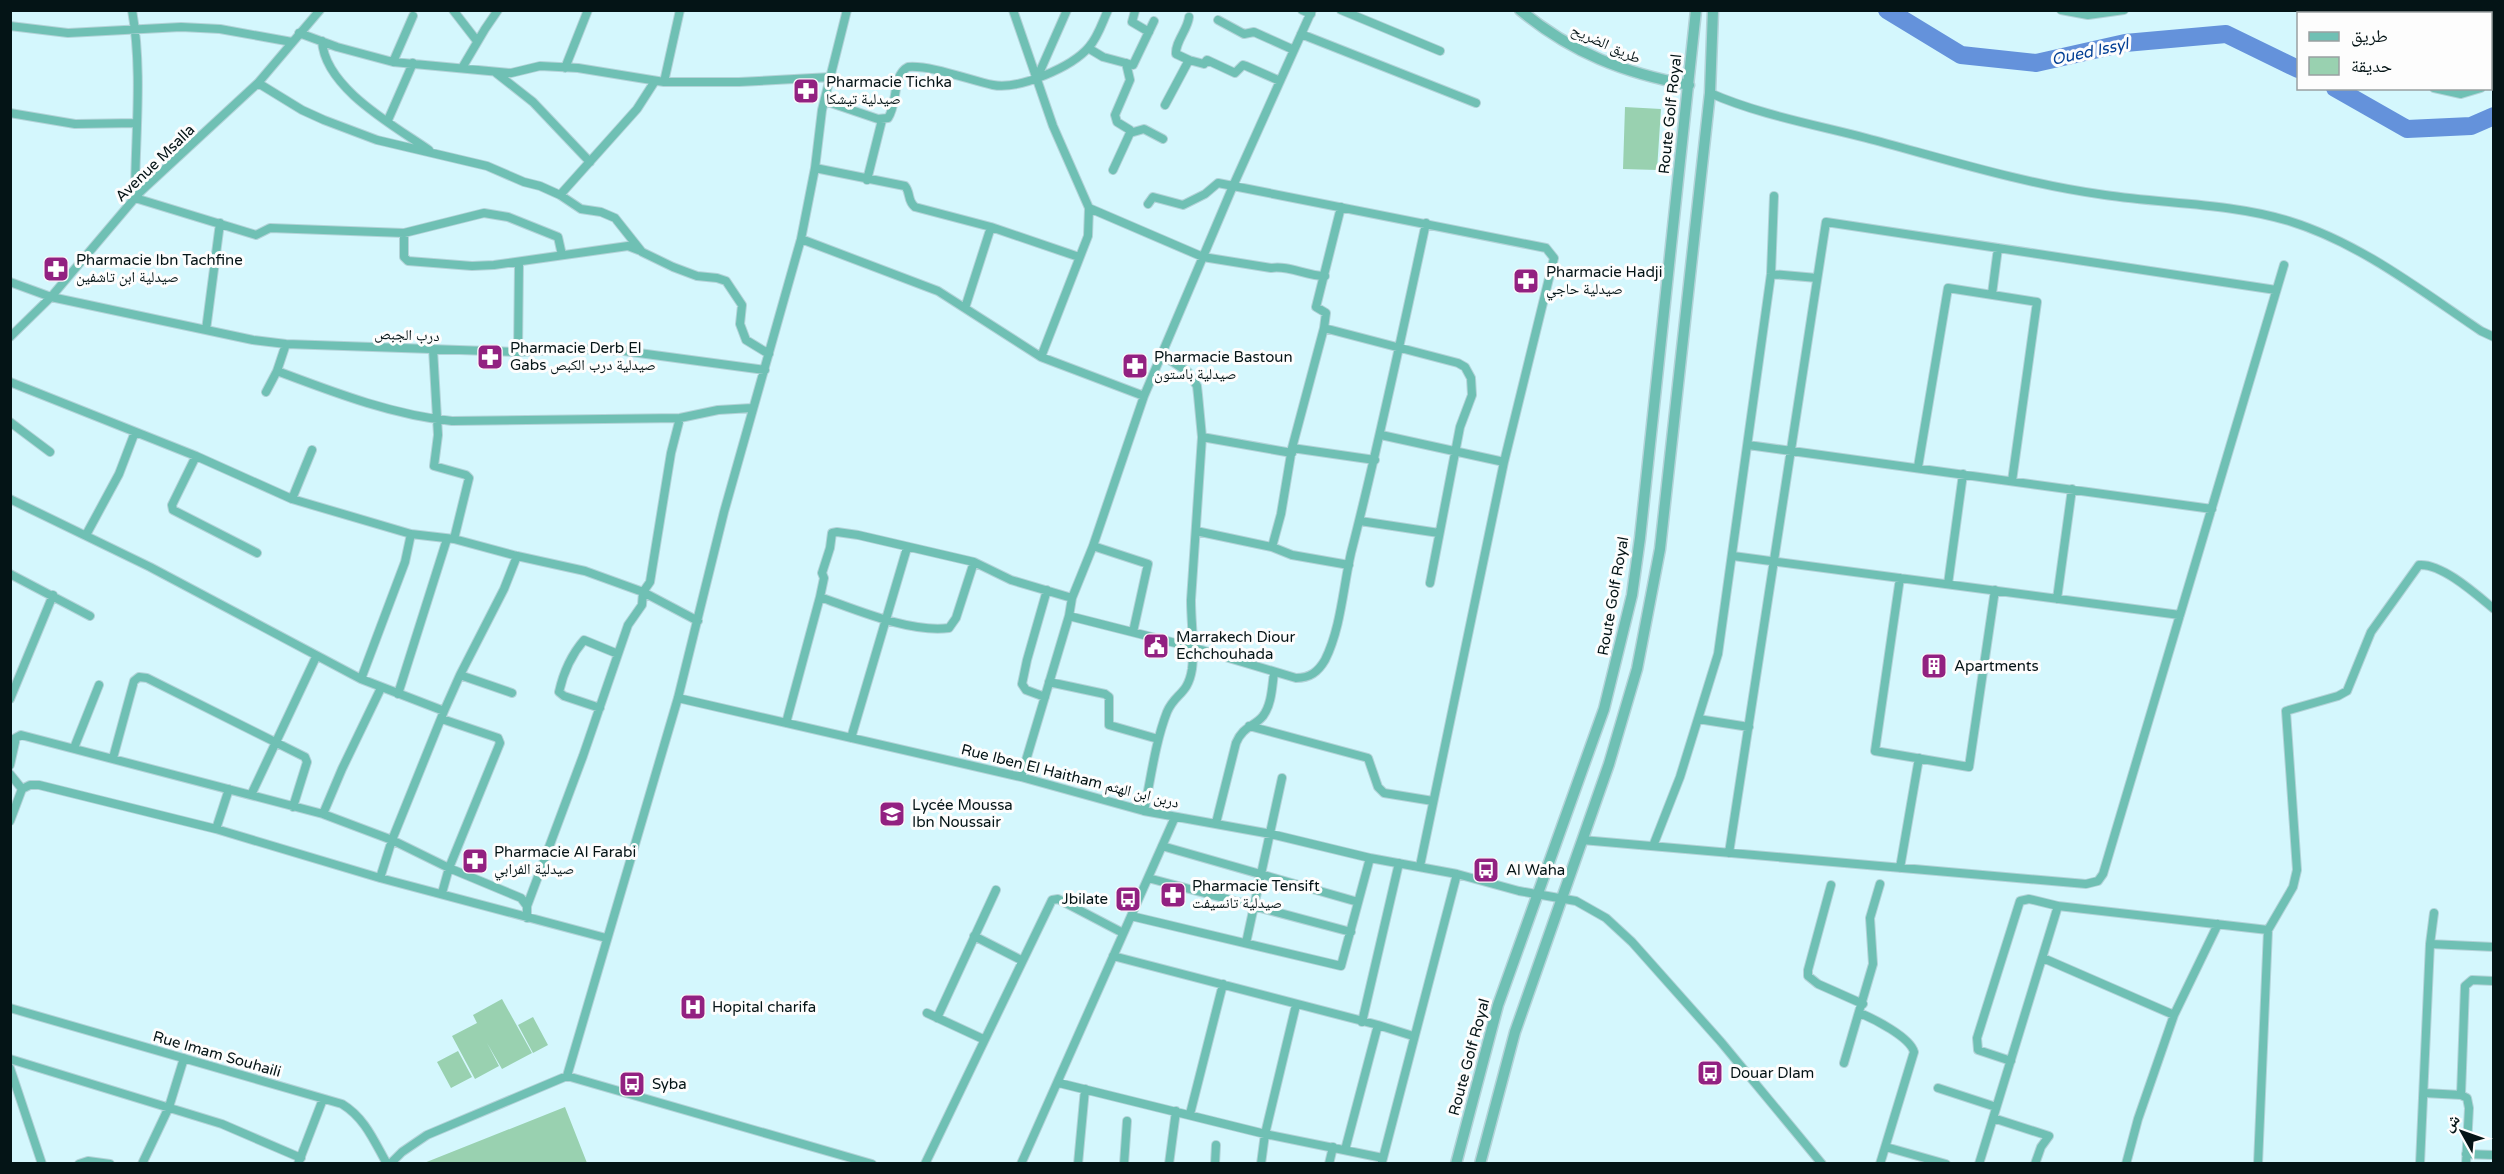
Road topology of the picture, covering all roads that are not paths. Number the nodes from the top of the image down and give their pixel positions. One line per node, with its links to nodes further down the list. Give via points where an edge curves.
1 (132, 10): 25 (street)
2 (320, 10): 27 (street, Avenue Msalla)
3 (453, 10): 30 (street)
4 (498, 10): 30 (street)
5 (588, 10): 40 (street)
6 (681, 10): 44 (street)
7 (847, 10): 42 (street)
8 (1013, 10): 43 (street)
9 (1067, 10): 43 (street)
10 (1108, 10): 32 (street)
11 (1302, 10): 19 (street)
12 (1341, 10): 34 (street)
13 (1520, 10): 47 (street, طريق الضريح, via 1568,45 1605,63 1645,77)
14 (1696, 10): 47 (street, Route Golf Royal)
15 (1713, 10): 50 (street)
16 (2061, 10): 17 (street, via 2088,15)
17 (2124, 10)
18 (1135, 11): 26 (street, via 1132,22)
19 (1311, 12): 28 (street)
20 (414, 16): 36 (street)
21 (1189, 17): 35 (street, via 1176,54)
22 (1218, 20): 33 (street, via 1244,34 1254,32)
23 (1154, 21): 26 (street)
24 (10, 26): 25 (street, via 68,33)
25 (135, 29): 31 (street, via 220,29); 57 (street)
26 (1149, 32): 38 (street, via 1132,65)
27 (299, 33): 29 (street); 31 (street, Avenue Msalla)
28 (1301, 34): 33 (street); 52 (street)
29 (322, 41): 36 (street); 55 (street, via 325,60 343,86)
30 (477, 41): 39 (street)
31 (292, 42): 46 (street, Avenue Msalla)
32 (1088, 48): 38 (street); 43 (street, via 1076,59)
33 (1294, 50): 45 (street)
34 (1440, 51)
35 (1189, 60): 45 (street, via 1204,64 1207,60 1235,73 1243,65); 53 (street)
36 (393, 62): 37 (street)
37 (413, 63): 39 (street); 55 (street)
38 (1126, 63): 58 (street, via 1130,80 1114,115)
39 (462, 68): 41 (street)
40 (565, 68): 41 (street, via 540,66 511,73); 44 (street)
41 (494, 71): 61 (street, via 533,102)
42 (831, 77): 44 (street); 51 (street)
43 (1037, 78): 56 (street, via 996,85 908,67 900,74 890,115); 71 (street)
44 (660, 81): 61 (street)
45 (1280, 81): 65 (street)
46 (258, 83): 60 (street, via 324,120 377,140); 68 (street, Avenue Msalla)
47 (1689, 85): 225 (street, Route Golf Royal, via 1632,595 1604,709)
48 (2443, 90): 49 (street, via 2461,94)
49 (2474, 90)
50 (1710, 93): 95 (street, via 2032,181 2103,195 2289,220 2356,249); 208 (street, via 1660,549 1637,669)
51 (825, 101): 56 (street); 62 (street)
52 (1476, 103)
53 (1165, 105)
54 (10, 113): 57 (street, via 75,124)
55 (387, 120): 60 (street)
56 (882, 120): 64 (street)
57 (138, 123): 68 (street)
58 (1130, 133): 59 (street, via 1144,129); 63 (street)
59 (1163, 139)
60 (433, 153): 66 (street, via 487,166)
61 (590, 162): 66 (street)
62 (815, 168): 64 (street); 76 (street)
63 (1113, 170)
64 (867, 180): 74 (street, via 904,186 915,207)
65 (1233, 186): 69 (street, via 1218,183 1183,205 1153,197); 70 (street); 80 (street)
66 (560, 195): 78 (street, via 581,209 615,218)
67 (1774, 196): 84 (street)
68 (135, 198): 72 (street); 90 (street, Avenue Msalla)
69 (1148, 204)
70 (1341, 207): 73 (street); 85 (street)
71 (1089, 208): 80 (street); 81 (street, via 1088,236)
72 (220, 223): 75 (street, via 256,235 270,228); 93 (street)
73 (1426, 223): 97 (street); 123 (street, via 1546,248 1554,258)
74 (991, 227): 81 (street); 91 (street)
75 (404, 233): 79 (street, via 471,215 494,214 558,237); 82 (street, via 404,257 408,261 472,266)
76 (801, 238): 91 (street, via 938,291); 100 (street)
77 (1998, 248): 86 (street, via 1826,222); 88 (street); 89 (street)
78 (642, 252): 79 (street, via 628,246); 100 (street, via 697,276 726,281 742,305 740,324 746,340)
79 (562, 255): 82 (street)
80 (1203, 257): 85 (street, via 1270,268 1282,266); 101 (street)
81 (1079, 258): 102 (street)
82 (519, 262): 99 (street)
83 (2284, 265): 88 (street)
84 (1771, 274): 86 (street); 115 (street)
85 (1325, 276): 92 (street, via 1316,306 1326,313)
86 (1817, 278): 118 (street)
87 (10, 282): 90 (street, درب الجبص)
88 (2276, 290): 130 (street)
89 (1992, 294): 124 (street, via 1948,288); 126 (street, via 2037,302)
90 (51, 297): 93 (street, درب الجبص); 94 (street, Avenue Msalla)
91 (965, 308): 102 (street)
92 (1324, 328): 97 (street); 117 (street)
93 (206, 330): 96 (street, درب الجبص)
94 (11, 337)
95 (2493, 337)
96 (286, 345): 98 (street, درب الجبص); 104 (street)
97 (1399, 348): 113 (street); 119 (street, via 1458,363 1469,372 1472,395)
98 (433, 350): 99 (street, درب الجبص); 110 (street)
99 (518, 352): 103 (street, درب الجبص, via 624,351)
100 (769, 354): 103 (street)
101 (1162, 355): 107 (street); 114 (street, via 1184,369 1197,386)
102 (1041, 357): 107 (street)
103 (765, 370): 108 (street)
104 (277, 371): 106 (street); 110 (street, via 346,396)
105 (10, 382): 112 (street)
106 (266, 392)
107 (1144, 396): 137 (street)
108 (752, 408): 109 (street); 161 (street)
109 (680, 418): 110 (street); 152 (street, via 650,582)
110 (436, 420): 136 (street, via 434,466 469,478)
111 (10, 422): 120 (street)
112 (135, 432): 121 (street); 135 (street, via 119,474)
113 (1381, 435): 119 (street); 122 (street)
114 (1202, 437): 117 (street); 132 (street)
115 (1748, 445): 118 (street); 142 (street)
116 (312, 450): 129 (street)
117 (1292, 450): 122 (street); 138 (street)
118 (1791, 450): 124 (street); 143 (street)
119 (1456, 451): 123 (street); 133 (street)
120 (50, 452)
121 (196, 456): 129 (street); 140 (street, via 173,510)
122 (1375, 460): 131 (street)
123 (1504, 462): 198 (street)
124 (1918, 467): 125 (street)
125 (1964, 474): 126 (street); 149 (street)
126 (2012, 481): 127 (street)
127 (2072, 489): 130 (street); 156 (street)
128 (10, 499): 135 (street)
129 (292, 499): 134 (street)
130 (2212, 509): 158 (street)
131 (1360, 521): 133 (street); 145 (street)
132 (1196, 531): 138 (street); 164 (street, via 1191,600)
133 (1439, 533): 148 (street)
134 (411, 534): 136 (street); 169 (street, via 405,562)
135 (86, 535): 166 (street)
136 (450, 539): 141 (street); 174 (street)
137 (1093, 546): 155 (street); 163 (street, via 1149,564)
138 (1272, 547): 145 (street, via 1292,555)
139 (907, 548): 144 (street); 154 (street, via 858,535 832,533); 162 (street)
140 (257, 553)
141 (517, 556): 152 (street, via 585,571); 168 (street)
142 (1733, 556): 143 (street); 180 (street, via 1718,654)
143 (1775, 561): 147 (street); 183 (street)
144 (974, 562): 150 (street, via 1011,580); 162 (street, via 956,618 949,628)
145 (1348, 565): 167 (street, via 1338,621 1323,662 1307,677)
146 (10, 574): 153 (street)
147 (1900, 578): 149 (street); 190 (street, via 1875,751)
148 (1430, 583)
149 (1948, 584): 151 (street)
150 (1047, 590): 155 (street); 175 (street, via 1022,684 1026,690)
151 (1995, 590): 156 (street); 190 (street, via 1969,767)
152 (643, 592): 161 (street); 165 (street, via 642,605 628,625)
153 (53, 595): 159 (street); 177 (street)
154 (820, 597): 162 (street); 181 (street)
155 (1072, 598): 160 (street)
156 (2057, 599): 158 (street)
157 (2493, 609): 235 (street, via 2459,580 2419,565 2372,632 2350,687 2338,696 2286,711 2297,870 2293,887)
158 (2180, 615): 216 (street, via 2098,881 2086,885)
159 (90, 616)
160 (1070, 616): 163 (street); 170 (street)
161 (698, 621): 176 (street)
162 (886, 621): 185 (street)
163 (1133, 632): 164 (street)
164 (1195, 648): 167 (street); 186 (street, via 1188,685 1168,710)
165 (618, 654): 178 (street); 178 (street, via 584,640 560,688 564,696)
166 (316, 657): 169 (street); 187 (street)
167 (1274, 673): 182 (street, via 1263,717)
168 (460, 675): 173 (street); 179 (street)
169 (361, 679): 172 (street)
170 (1050, 682): 175 (street); 186 (street, via 1104,694 1109,697 1109,725)
171 (99, 685): 188 (street)
172 (381, 688): 174 (street); 201 (street)
173 (512, 693)
174 (398, 694): 179 (street)
175 (1045, 697): 193 (street)
176 (678, 698): 181 (street, Rue Iben El Haitham دربن ابن الهثم); 239 (street)
177 (10, 699)
178 (600, 708): 228 (street)
179 (443, 715): 207 (street); 215 (street, via 498,738 500,743)
180 (1698, 719): 183 (street); 210 (street)
181 (786, 723): 185 (street, Rue Iben El Haitham دربن ابن الهثم)
182 (1249, 726): 198 (street, via 1368,758 1380,790); 204 (street, via 1236,742)
183 (1749, 727): 211 (street)
184 (15, 736): 188 (street); 191 (street)
185 (851, 738): 193 (street, Rue Iben El Haitham دربن ابن الهثم)
186 (1158, 739): 200 (street)
187 (276, 742): 189 (street, via 139,677 134,681); 197 (street); 199 (street, via 306,759)
188 (74, 748): 189 (street)
189 (113, 758): 196 (street)
190 (1919, 758): 216 (street)
191 (10, 765)
192 (10, 774): 195 (street)
193 (1021, 777): 200 (street, Rue Iben El Haitham دربن ابن الهثم)
194 (1282, 778): 206 (street)
195 (22, 789): 203 (street); 205 (street, via 46,786)
196 (229, 789): 197 (street); 205 (street)
197 (250, 795): 199 (street)
198 (1433, 801): 214 (street)
199 (293, 807): 201 (street)
200 (1144, 811): 202 (street, Rue Iben El Haitham دربن ابن الهثم)
201 (323, 814): 207 (street)
202 (1175, 817): 204 (street, Rue Iben El Haitham دربن ابن الهثم); 209 (street)
203 (10, 821)
204 (1216, 823): 206 (street, Rue Iben El Haitham دربن ابن الهثم)
205 (216, 829): 219 (street)
206 (1271, 834): 212 (street, Rue Iben El Haitham دربن ابن الهثم); 217 (street)
207 (392, 840): 215 (street); 219 (street)
208 (1582, 840): 210 (street); 226 (street)
209 (1162, 846): 217 (street); 220 (street)
210 (1653, 846): 211 (street)
211 (1729, 853): 216 (street)
212 (1370, 858): 213 (street, Rue Iben El Haitham دربن ابن الهثم); 227 (street)
213 (1399, 863): 214 (street, Rue Iben El Haitham دربن ابن الهثم); 255 (street)
214 (1420, 866): 218 (street, Rue Iben El Haitham دربن ابن الهثم)
215 (449, 868): 224 (street); 228 (street, via 521,898)
216 (1900, 868)
217 (1262, 874): 227 (street); 229 (street)
218 (1457, 874): 225 (street, Rue Iben El Haitham دربن ابن الهثم); 257 (street)
219 (380, 878): 224 (street)
220 (1148, 878): 229 (street); 232 (street)
221 (1880, 884): 248 (street, via 1870,918 1873,964)
222 (1832, 885): 248 (street, via 1808,976)
223 (996, 890): 238 (street)
224 (442, 893): 233 (street)
225 (1538, 895): 226 (street, Rue Iben El Haitham دربن ابن الهثم); 300 (street, Route Golf Royal, via 1498,1005)
226 (1562, 898): 301 (street, via 1515,1032); 302 (street, Rue Iben El Haitham دربن ابن الهثم, via 1598,913 1632,942)
227 (1358, 902): 236 (street)
228 (527, 906): 233 (street)
229 (1254, 906): 236 (street); 240 (street)
230 (2058, 906): 234 (street); 244 (street); 261 (street, via 2029,899 2020,901 1977,1038 1978,1050)
231 (2434, 913): 241 (street)
232 (1131, 916): 237 (street); 240 (street)
233 (528, 918): 239 (street)
234 (2218, 924): 235 (street); 253 (street)
235 (2268, 930): 308 (street)
236 (1351, 932): 240 (street, via 1340,966)
237 (1123, 933): 243 (street); 245 (street, via 1053,899)
238 (974, 936): 245 (street); 254 (street)
239 (606, 938): 264 (street)
240 (1246, 943)
241 (2430, 944): 242 (street); 268 (street)
242 (2493, 947)
243 (1113, 956): 247 (street); 265 (street)
244 (2043, 958): 253 (street); 261 (street)
245 (1022, 960): 258 (street)
246 (2493, 981): 269 (street, via 2472,980 2465,986)
247 (1223, 984): 249 (street); 274 (street)
248 (1863, 1004): 251 (street)
249 (1296, 1005): 255 (street); 277 (street)
250 (10, 1008): 259 (street, Rue Imam Souhaili)
251 (1860, 1012): 262 (street); 279 (street, via 1908,1042 1914,1052)
252 (927, 1013): 254 (street)
253 (2174, 1015): 307 (street)
254 (937, 1018): 258 (street)
255 (1362, 1022): 256 (street)
256 (1378, 1025): 257 (street); 281 (street)
257 (1413, 1036): 285 (street)
258 (983, 1039): 292 (street)
259 (184, 1058): 270 (street, Rue Imam Souhaili); 271 (street)
260 (10, 1059): 271 (street)
261 (2011, 1061): 272 (street)
262 (1844, 1063)
263 (10, 1068): 286 (street)
264 (567, 1076): 290 (street, via 427,1136); 291 (street)
265 (1059, 1083): 267 (street); 293 (street)
266 (1938, 1088): 272 (street)
267 (1085, 1089): 273 (street); 294 (street)
268 (2424, 1093): 269 (street); 309 (street)
269 (2460, 1095): 282 (street, via 2467,1098 2469,1108)
270 (323, 1099): 284 (street); 290 (street, Rue Imam Souhaili, via 355,1112)
271 (169, 1107): 284 (street, via 267,1142); 289 (street)
272 (1996, 1107): 275 (street)
273 (1176, 1111): 274 (street); 296 (street)
274 (1190, 1114): 277 (street)
275 (1993, 1118): 305 (street); 306 (street, via 2049,1136)
276 (1127, 1121): 295 (street)
277 (1264, 1134): 280 (street); 298 (street)
278 (1216, 1145): 297 (street)
279 (1886, 1147): 303 (street); 304 (street)
280 (1333, 1148): 281 (street); 299 (street)
281 (1345, 1150): 285 (street)
282 (2466, 1154): 283 (street); 310 (street)
283 (2493, 1155)
284 (300, 1161)
285 (1382, 1161)
286 (42, 1164)
287 (79, 1164): 288 (street)
288 (110, 1164)
289 (142, 1164)
290 (389, 1164)
291 (872, 1164)
292 (925, 1164)
293 (1021, 1164)
294 (1078, 1164)
295 (1124, 1164)
296 (1168, 1164)
297 (1215, 1164)
298 (1261, 1164)
299 (1329, 1164)
300 (1456, 1164)
301 (1480, 1164)
302 (1822, 1164)
303 (1880, 1164)
304 (1946, 1164)
305 (1979, 1164)
306 (2035, 1164)
307 (2126, 1164)
308 (2258, 1164)
309 (2420, 1164)
310 (2466, 1164)

